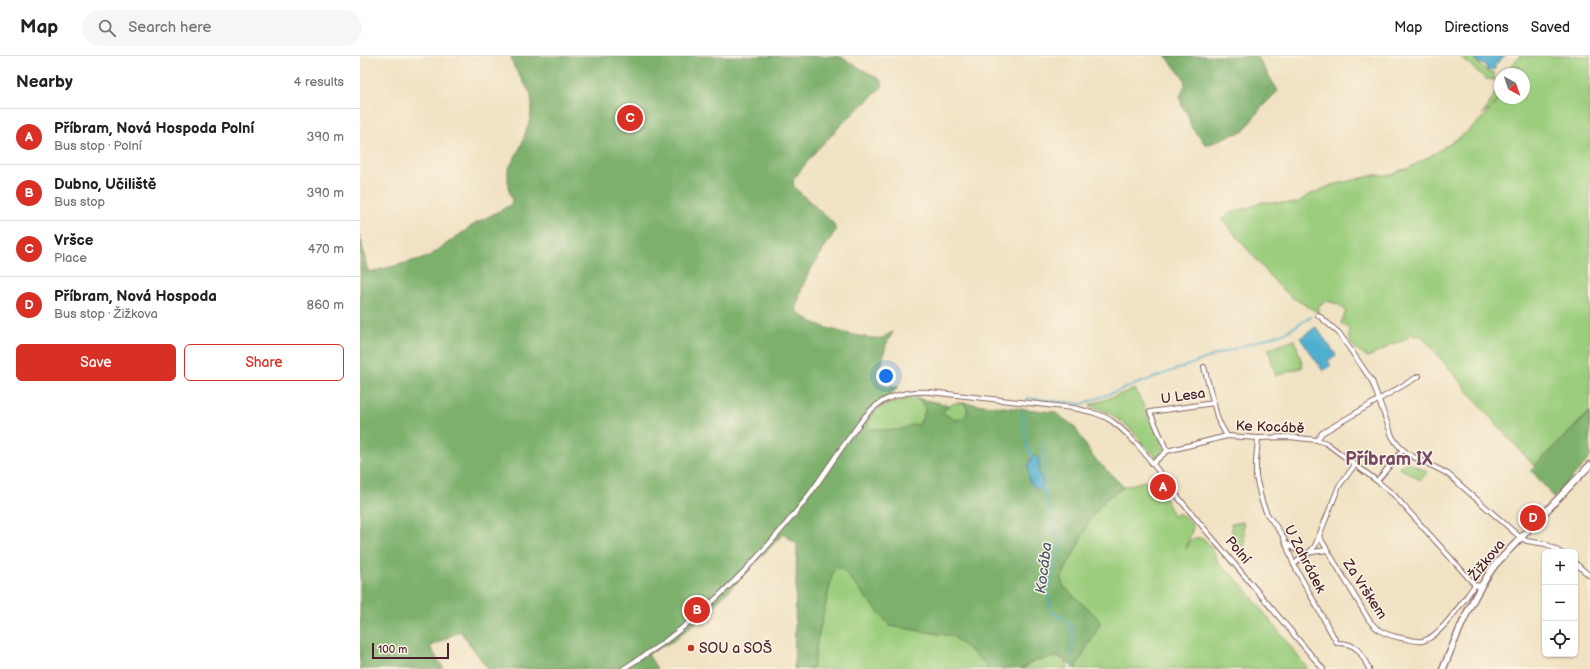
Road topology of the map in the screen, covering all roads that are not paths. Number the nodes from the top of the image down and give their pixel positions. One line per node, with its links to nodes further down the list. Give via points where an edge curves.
1 (1318, 315): 4 (street, via 1340,333 1372,381)
2 (1204, 367): 5 (street, U Lesa)
3 (1419, 376): 4 (street)
4 (1379, 399): 8 (street, via 1322,433); 10 (street, via 1392,436)
5 (1214, 403): 6 (street, U Lesa, via 1218,420); 9 (street, U Lesa, via 1150,412)
6 (1227, 436): 7 (street, Ke Kocábě); 9 (street, Ke Kocábě)
7 (1258, 438): 8 (street, Ke Kocábě, via 1289,437); 17 (street, U Zahrádek, via 1256,477 1262,502)
8 (1316, 440): 12 (street, Ke Kocábě, via 1334,448)
9 (1167, 451): 11 (street, Ke Kocábě)
10 (1402, 451): 14 (street); 16 (street, via 1440,468)
11 (1152, 464): 25 (street, Polní, via 1125,432 1093,412 930,392 903,393 891,397 862,419 781,530 740,574 668,639); 26 (street, Polní)
12 (1355, 465): 14 (street, Ke Kocábě); 15 (street, via 1339,486)
13 (1590, 465): 16 (street, Žižkova)
14 (1377, 481): 24 (street, Ke Kocábě, via 1394,495)
15 (1319, 536): 19 (street, Za Vrškem); 20 (street, via 1315,546)
16 (1521, 538): 18 (street, via 1546,544); 24 (street, Žižkova)
17 (1286, 543): 20 (street, via 1298,551); 21 (street, U Zahrádek)
18 (1555, 549)
19 (1327, 550): 20 (street); 24 (street, Za Vrškem, via 1369,620 1380,632 1388,635 1423,641 1434,635)
20 (1307, 553): 21 (street)
21 (1294, 565): 27 (street, U Zahrádek, via 1337,643 1357,648)
22 (1578, 566): 23 (street)
23 (1590, 576)
24 (1477, 585): 28 (street, Žižkova)
25 (623, 669)
26 (1324, 669)
27 (1369, 669)
28 (1443, 669)

